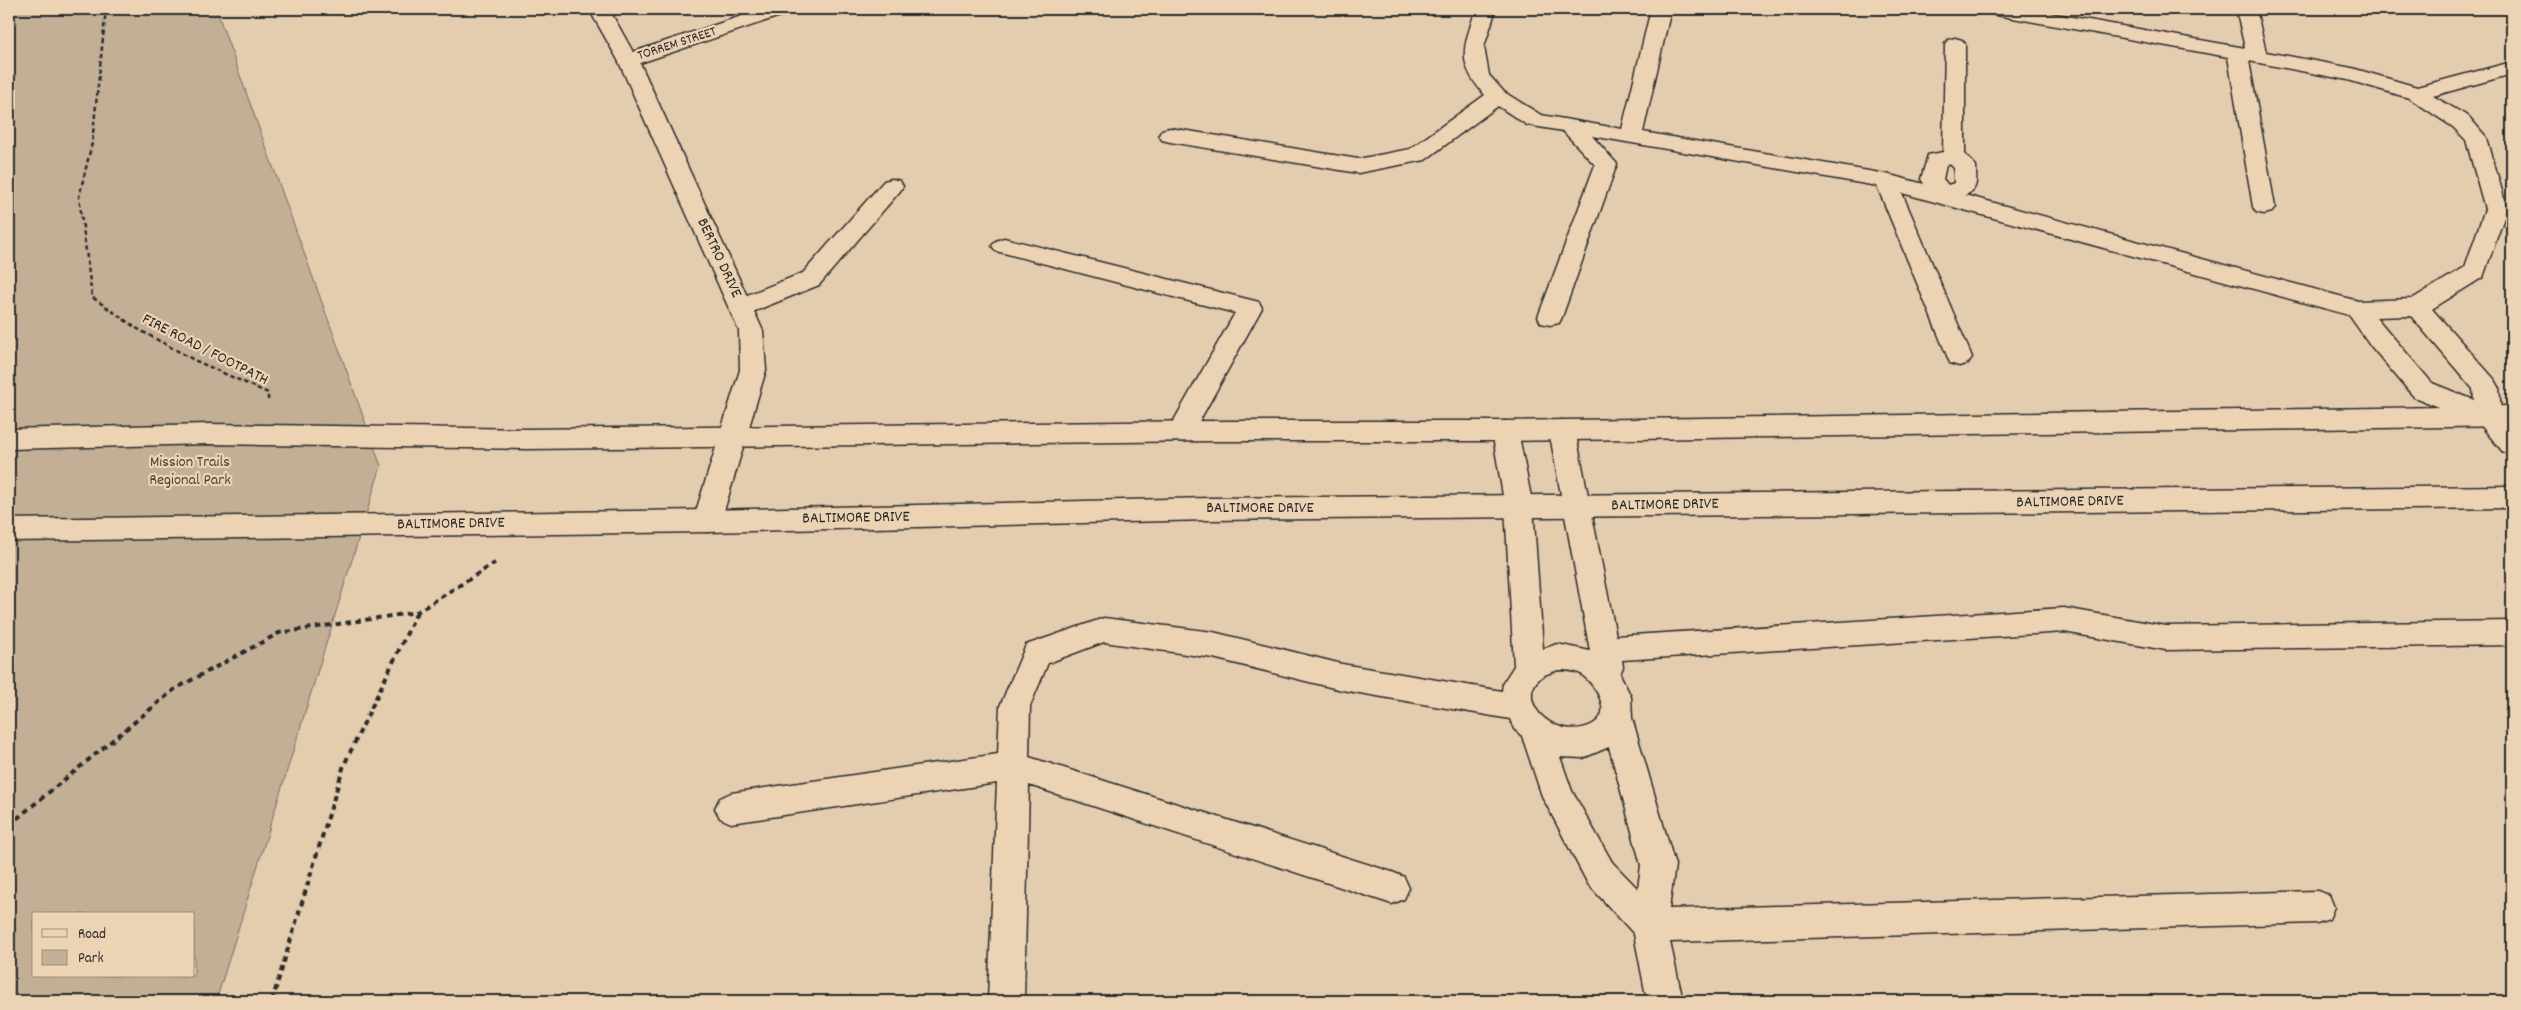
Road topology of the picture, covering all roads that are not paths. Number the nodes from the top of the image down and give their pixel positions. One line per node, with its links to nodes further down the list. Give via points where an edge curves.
1 (599, 9): 9 (main road, BERTRO DRIVE)
2 (782, 9): 9 (main road, TORREM STREET)
3 (1486, 9): 12 (main road, via 1474,47 1479,76)
4 (1661, 9): 15 (main road)
5 (1996, 9): 8 (main road)
6 (2246, 9): 8 (main road)
7 (1955, 44): 18 (main road, via 1954,156 1966,166 1965,187)
8 (2247, 55): 11 (main road, via 2352,74); 19 (main road)
9 (628, 60): 22 (main road, BERTRO DRIVE)
10 (2512, 68): 11 (main road)
11 (2416, 94): 20 (main road, via 2461,122 2476,138)
12 (1497, 96): 13 (main road, via 1535,120); 14 (main road, via 1417,155 1358,166)
13 (1570, 127): 15 (main road); 25 (main road, via 1606,164)
14 (1170, 135)
15 (1631, 138): 16 (main road)
16 (1886, 181): 18 (main road); 26 (main road)
17 (892, 186): 22 (main road, via 811,279)
18 (1943, 195): 24 (main road)
19 (2264, 207)
20 (2504, 211): 23 (main road, via 2475,271)
21 (1004, 246): 29 (main road, via 1250,308)
22 (741, 307): 31 (main road, BERTRO DRIVE, via 751,330 753,370)
23 (2418, 307): 24 (main road); 27 (main road, via 2486,387)
24 (2358, 308): 27 (main road, via 2380,340 2423,390)
25 (1550, 318)
26 (1959, 357)
27 (2500, 416): 28 (main road); 33 (main road)
28 (1562, 430): 30 (main road); 35 (main road)
29 (1181, 431): 30 (main road); 31 (main road)
30 (1505, 431): 36 (main road)
31 (731, 437): 32 (main road, via 527,439 272,435); 37 (main road, BERTRO DRIVE)
32 (9, 439)
33 (2512, 445)
34 (2512, 497): 35 (main road, BALTIMORE DRIVE)
35 (1575, 506): 36 (main road, BALTIMORE DRIVE); 40 (main road)
36 (1519, 507): 37 (main road, BALTIMORE DRIVE, via 1210,509); 41 (main road)
37 (707, 521): 38 (main road, BALTIMORE DRIVE)
38 (9, 530)
39 (2512, 633): 40 (main road, via 2166,638 2064,620)
40 (1605, 649): 42 (main road)
41 (1529, 667): 42 (main road, via 1541,660 1557,657 1590,665 1604,675); 43 (main road, via 1519,679 1516,692)
42 (1614, 703): 43 (main road, via 1610,730 1583,743 1551,740); 48 (main road, via 1658,865)
43 (1527, 719): 44 (main road, via 1213,645 1104,630 1037,654 1015,706); 48 (main road, via 1558,796 1600,873)
44 (1012, 766): 45 (main road); 46 (main road); 49 (main road)
45 (731, 808)
46 (1392, 888)
47 (2317, 907): 48 (main road)
48 (1650, 926): 50 (main road)
49 (1006, 1001)
50 (1665, 1001)

